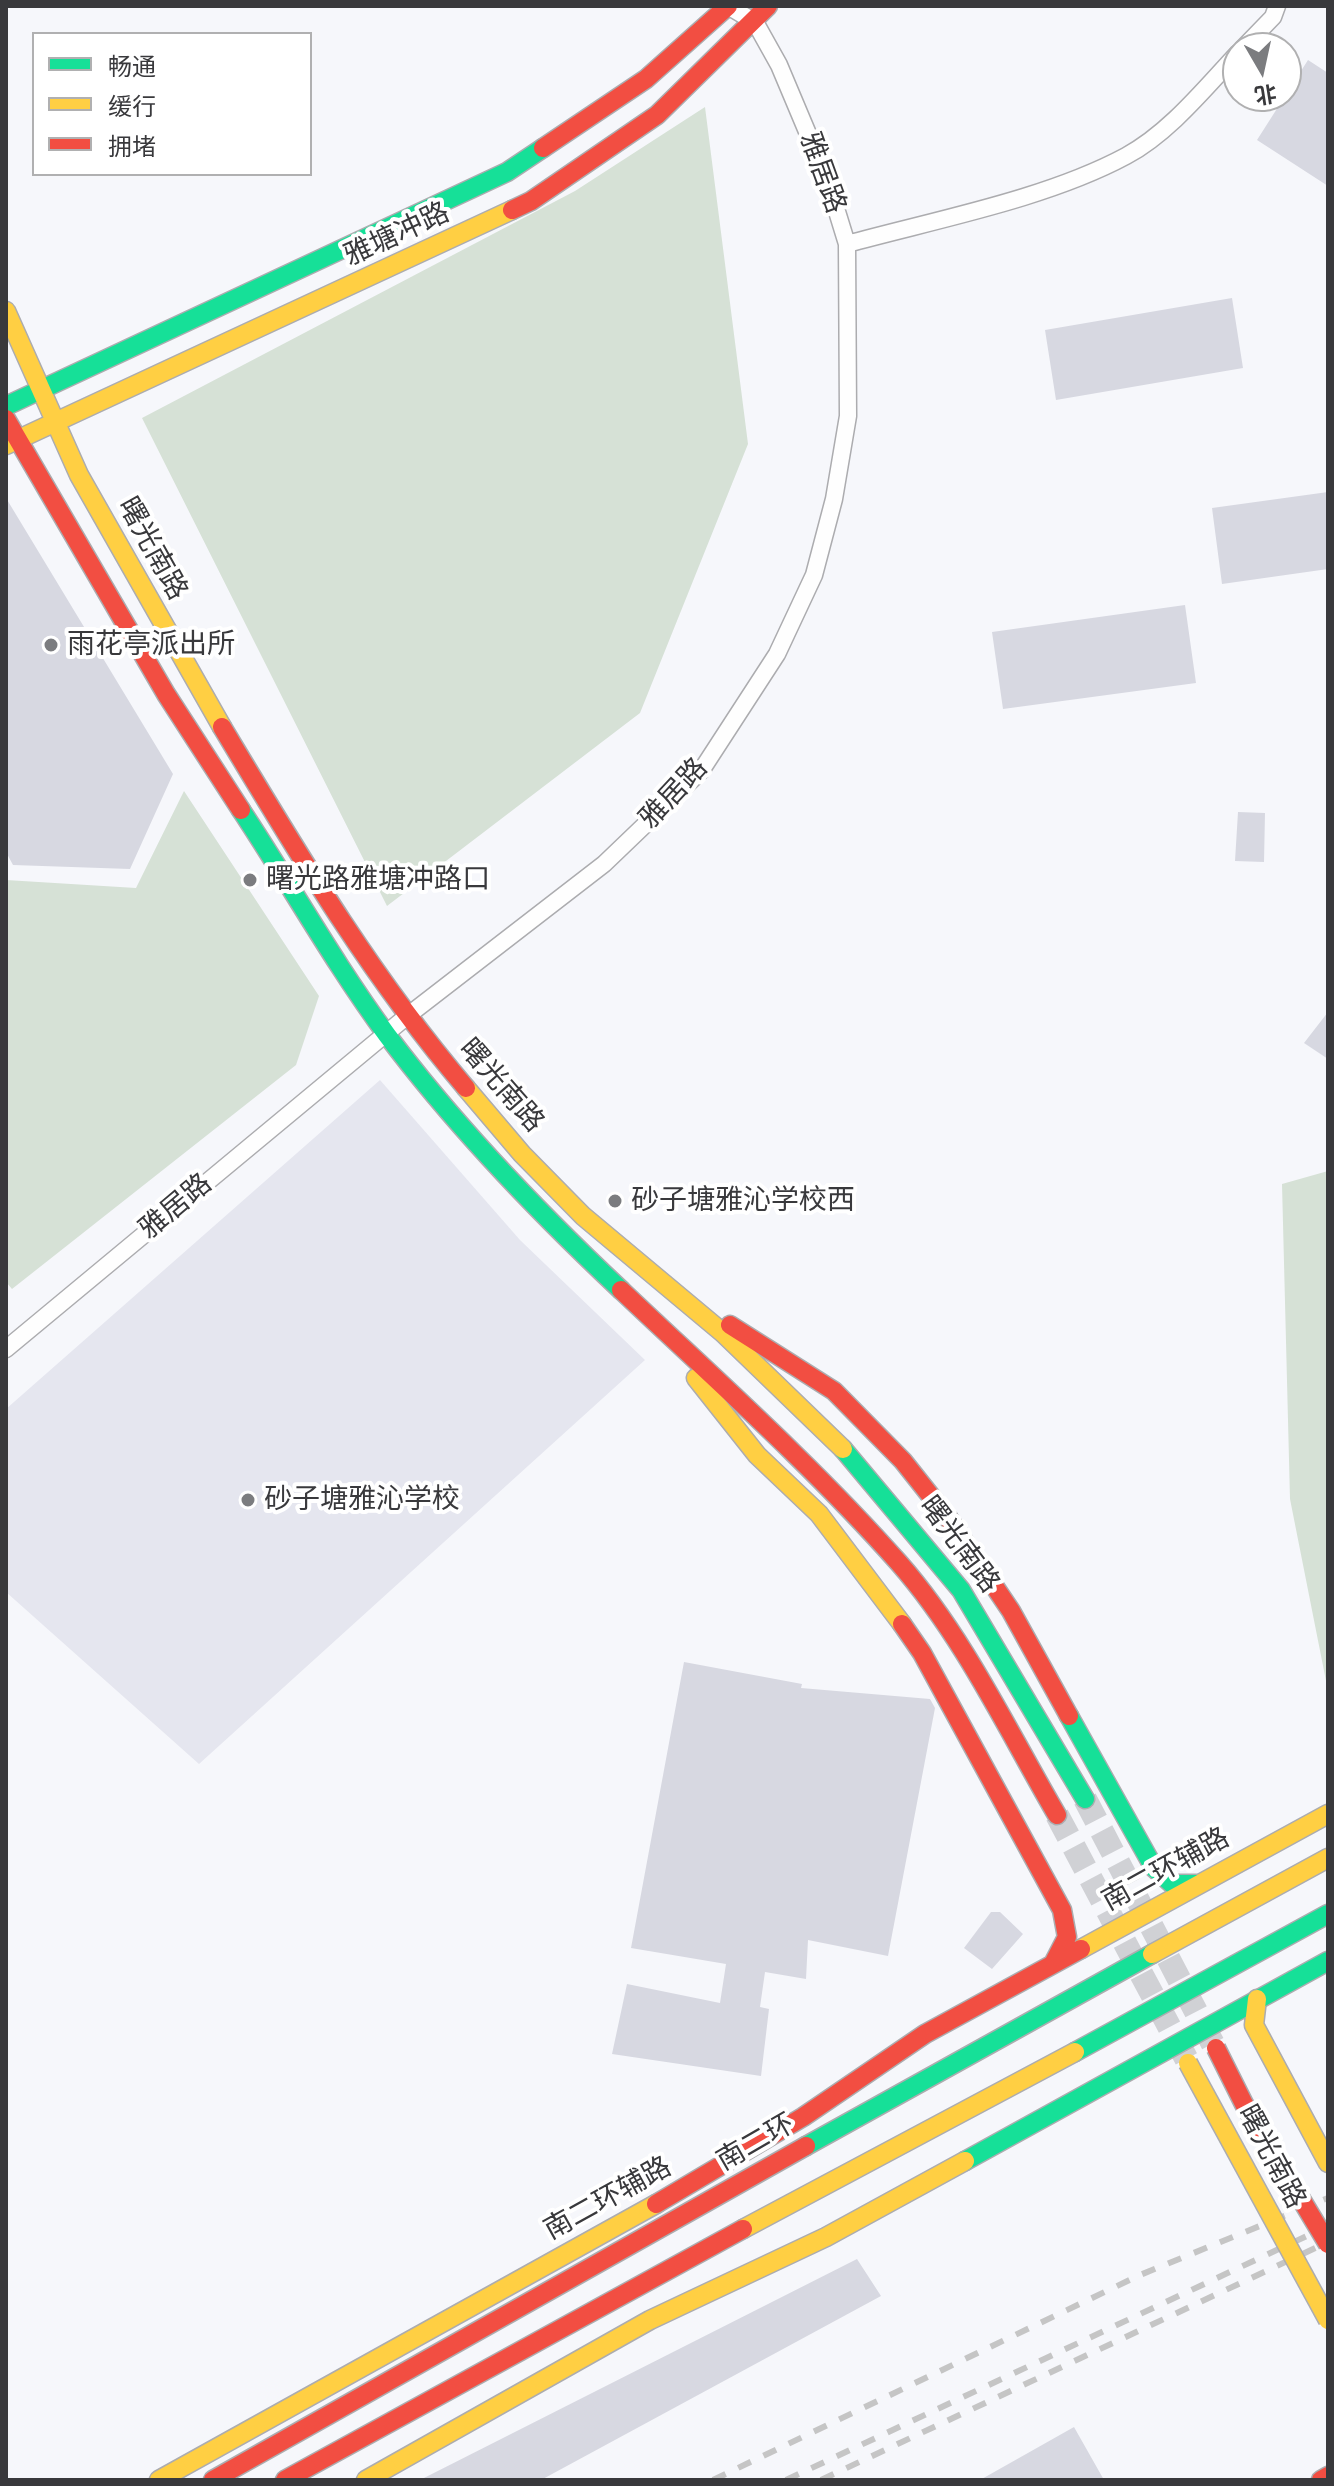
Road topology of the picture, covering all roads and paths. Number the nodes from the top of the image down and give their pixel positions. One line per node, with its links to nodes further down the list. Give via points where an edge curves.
1 (728, 6): 4 (street); 9 (main road, 雅塘冲路, via 646,79 507,172)
2 (768, 6): 4 (main road, 雅塘冲路)
3 (1277, 6): 5 (street)
4 (755, 22): 7 (street, 雅居路, via 809,135); 12 (main road, 雅塘冲路, via 657,115 531,201)
5 (1258, 32)
6 (1222, 69): 7 (street, via 1164,128 1127,156 1040,190)
7 (847, 244): 14 (street, 雅居路, via 848,416 834,499 814,575 777,654 701,771 658,815 604,864)
8 (6, 311): 9 (main road, 曙光南路)
9 (40, 388): 10 (main road, 雅塘冲路); 12 (main road, 曙光南路)
10 (6, 406)
11 (6, 419): 13 (main road, 曙光南路)
12 (54, 422): 13 (main road, 雅塘冲路); 14 (main road, 曙光南路, via 179,656 324,897)
13 (11, 443): 15 (main road, 曙光南路)
14 (406, 1017): 15 (street, 雅居路); 16 (main road, 曙光南路, via 522,1154 618,1247)
15 (386, 1033): 17 (main road, 曙光南路, via 494,1163); 18 (street, 雅居路)
16 (669, 1285): 19 (main road, 曙光南路, via 802,1407 896,1508 961,1590); 23 (main road, via 834,1391 903,1461 1011,1611 1154,1868 1180,1888)
17 (642, 1310): 21 (main road, 曙光南路, via 900,1564 956,1641); 26 (main road, via 757,1455 853,1555 922,1653 1066,1921 1067,1942)
18 (6, 1349)
19 (1085, 1799)
20 (1328, 1814): 23 (main road, 南二环辅路)
21 (1057, 1815)
22 (1328, 1858): 35 (main road, 南二环)
23 (1199, 1884): 26 (main road, 南二环辅路)
24 (1328, 1914): 36 (main road, via 881,2157 685,2257)
25 (1328, 1961): 27 (main road)
26 (1051, 1964): 34 (main road, 南二环辅路, via 925,2034 717,2170)
27 (1257, 1999): 30 (main road, via 1254,2025); 37 (main road, via 826,2237 756,2265 662,2313)
28 (1216, 2048): 31 (main road, 曙光南路, bridge)
29 (1188, 2063): 32 (main road, 曙光南路, bridge)
30 (1328, 2163)
31 (1328, 2244)
32 (1328, 2320)
33 (1328, 2476): 38 (main road)
34 (159, 2480)
35 (213, 2480)
36 (285, 2480)
37 (366, 2480)
38 (1321, 2480)

